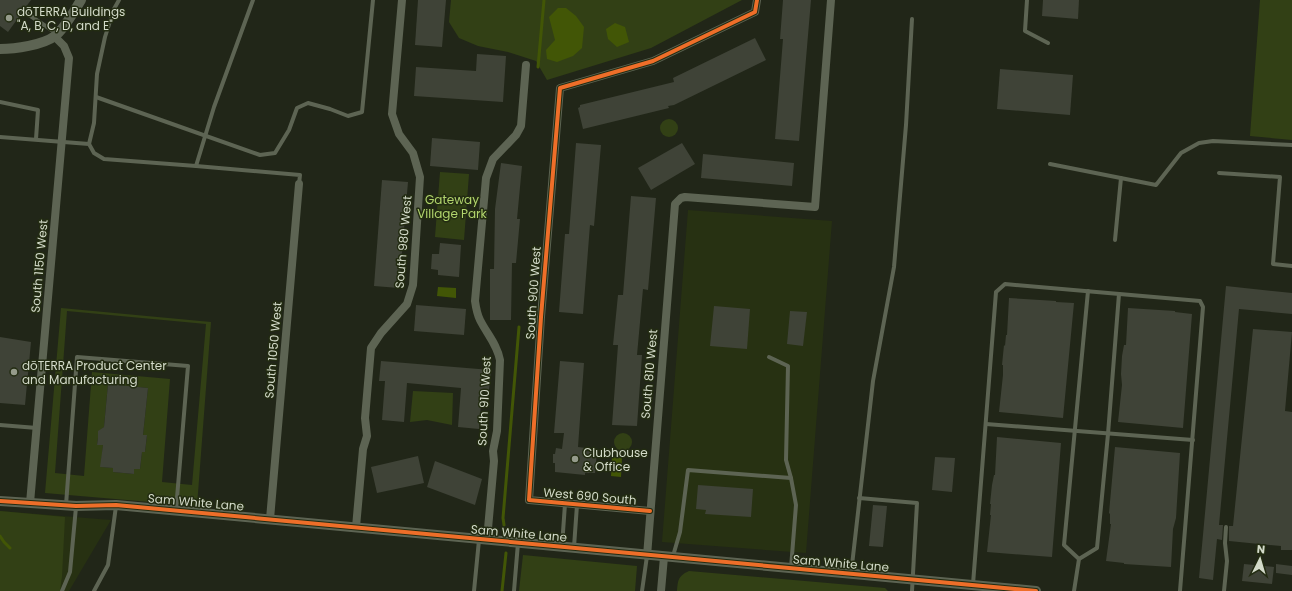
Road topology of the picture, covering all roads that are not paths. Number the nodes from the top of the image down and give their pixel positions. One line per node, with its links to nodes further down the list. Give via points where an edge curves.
1 (81, 0): 11 (street)
2 (119, 0): 15 (lane, via 105,37 97,74)
3 (253, 0): 17 (lane)
4 (373, 0): 17 (lane, via 362,112 348,116 330,108 308,103 297,108 289,130 275,153 260,154)
5 (402, 0): 51 (street, South 980 West, via 392,114 399,134 413,153 420,177 413,285 407,304 371,348 365,418 367,436 363,449)
6 (757, 0): 41 (street, South 900 West, via 755,12 653,61 560,88)
7 (831, 0): 49 (street, South 810 West, via 815,207 696,197 681,198 675,204)
8 (1027, 0): 12 (lane, via 1025,31)
9 (23, 11): 11 (lane)
10 (912, 19): 40 (lane, via 894,267 873,381)
11 (55, 35): 13 (street, via 16,49); 20 (street, South 1150 West, via 69,58)
12 (1048, 43)
13 (0, 49)
14 (526, 65): 53 (street, South 910 West, via 522,126 493,160 486,178 484,194 476,301 479,319 499,352 500,360 494,461)
15 (96, 97): 17 (lane); 21 (lane)
16 (0, 102): 19 (lane, via 38,110)
17 (205, 136): 24 (lane)
18 (0, 137): 19 (lane)
19 (36, 139): 20 (lane)
20 (62, 142): 21 (lane); 35 (street, South 1150 West)
21 (90, 144): 24 (lane, via 94,153 104,159)
22 (1292, 145): 26 (lane, via 1213,141 1199,144 1181,153 1156,185)
23 (1050, 164): 26 (lane)
24 (196, 166): 27 (lane, via 300,175)
25 (1219, 173): 29 (lane, via 1280,177 1273,264)
26 (1121, 178): 28 (lane)
27 (300, 184): 50 (street, South 1050 West)
28 (1115, 240)
29 (1292, 266)
30 (1088, 292): 31 (lane); 33 (lane, via 1005,284 996,292); 36 (lane)
31 (1119, 294): 37 (lane); 38 (lane, via 1200,302 1203,307)
32 (769, 357): 39 (lane, via 788,366 786,460)
33 (986, 424): 36 (lane); 63 (lane)
34 (0, 425): 35 (lane)
35 (37, 428): 43 (street, South 1150 West)
36 (1074, 431): 37 (lane); 59 (lane, via 1064,545)
37 (1108, 434): 38 (lane); 59 (lane, via 1097,548)
38 (1193, 440): 73 (lane)
39 (791, 478): 58 (lane, via 688,470 680,532); 60 (lane, via 796,505)
40 (859, 498): 61 (lane); 62 (lane, via 918,503)
41 (529, 500): 44 (street, West 690 South)
42 (0, 501): 43 (street, Sam White Lane)
43 (30, 503): 47 (street, Sam White Lane)
44 (565, 504): 46 (street, West 690 South); 55 (lane)
45 (116, 505): 47 (street, Sam White Lane); 48 (street, Sam White Lane); 65 (lane, via 108,565)
46 (576, 505): 49 (street, West 690 South); 56 (lane)
47 (71, 506): 48 (lane, via 77,357 188,366); 64 (lane, via 70,572)
48 (176, 511): 50 (street, Sam White Lane)
49 (650, 511): 57 (street, South 810 West)
50 (270, 519): 51 (street, Sam White Lane)
51 (356, 527): 53 (street, Sam White Lane)
52 (1226, 528): 74 (lane, via 1227,561)
53 (483, 540): 54 (street, Sam White Lane); 66 (lane)
54 (518, 543): 55 (street, Sam White Lane); 67 (lane)
55 (562, 546): 56 (street, Sam White Lane)
56 (574, 548): 57 (street, Sam White Lane)
57 (647, 556): 58 (street, Sam White Lane); 68 (lane)
58 (668, 557): 60 (street, Sam White Lane); 69 (street)
59 (1078, 559): 72 (lane)
60 (791, 568): 61 (street, Sam White Lane)
61 (851, 574): 62 (street, Sam White Lane)
62 (912, 580): 63 (street, Sam White Lane); 70 (lane)
63 (973, 585): 71 (street, Sam White Lane)
64 (62, 591)
65 (94, 591)
66 (474, 591)
67 (514, 591)
68 (642, 591)
69 (661, 591)
70 (912, 591)
71 (1036, 591)
72 (1074, 591)
73 (1180, 591)
74 (1224, 591)

